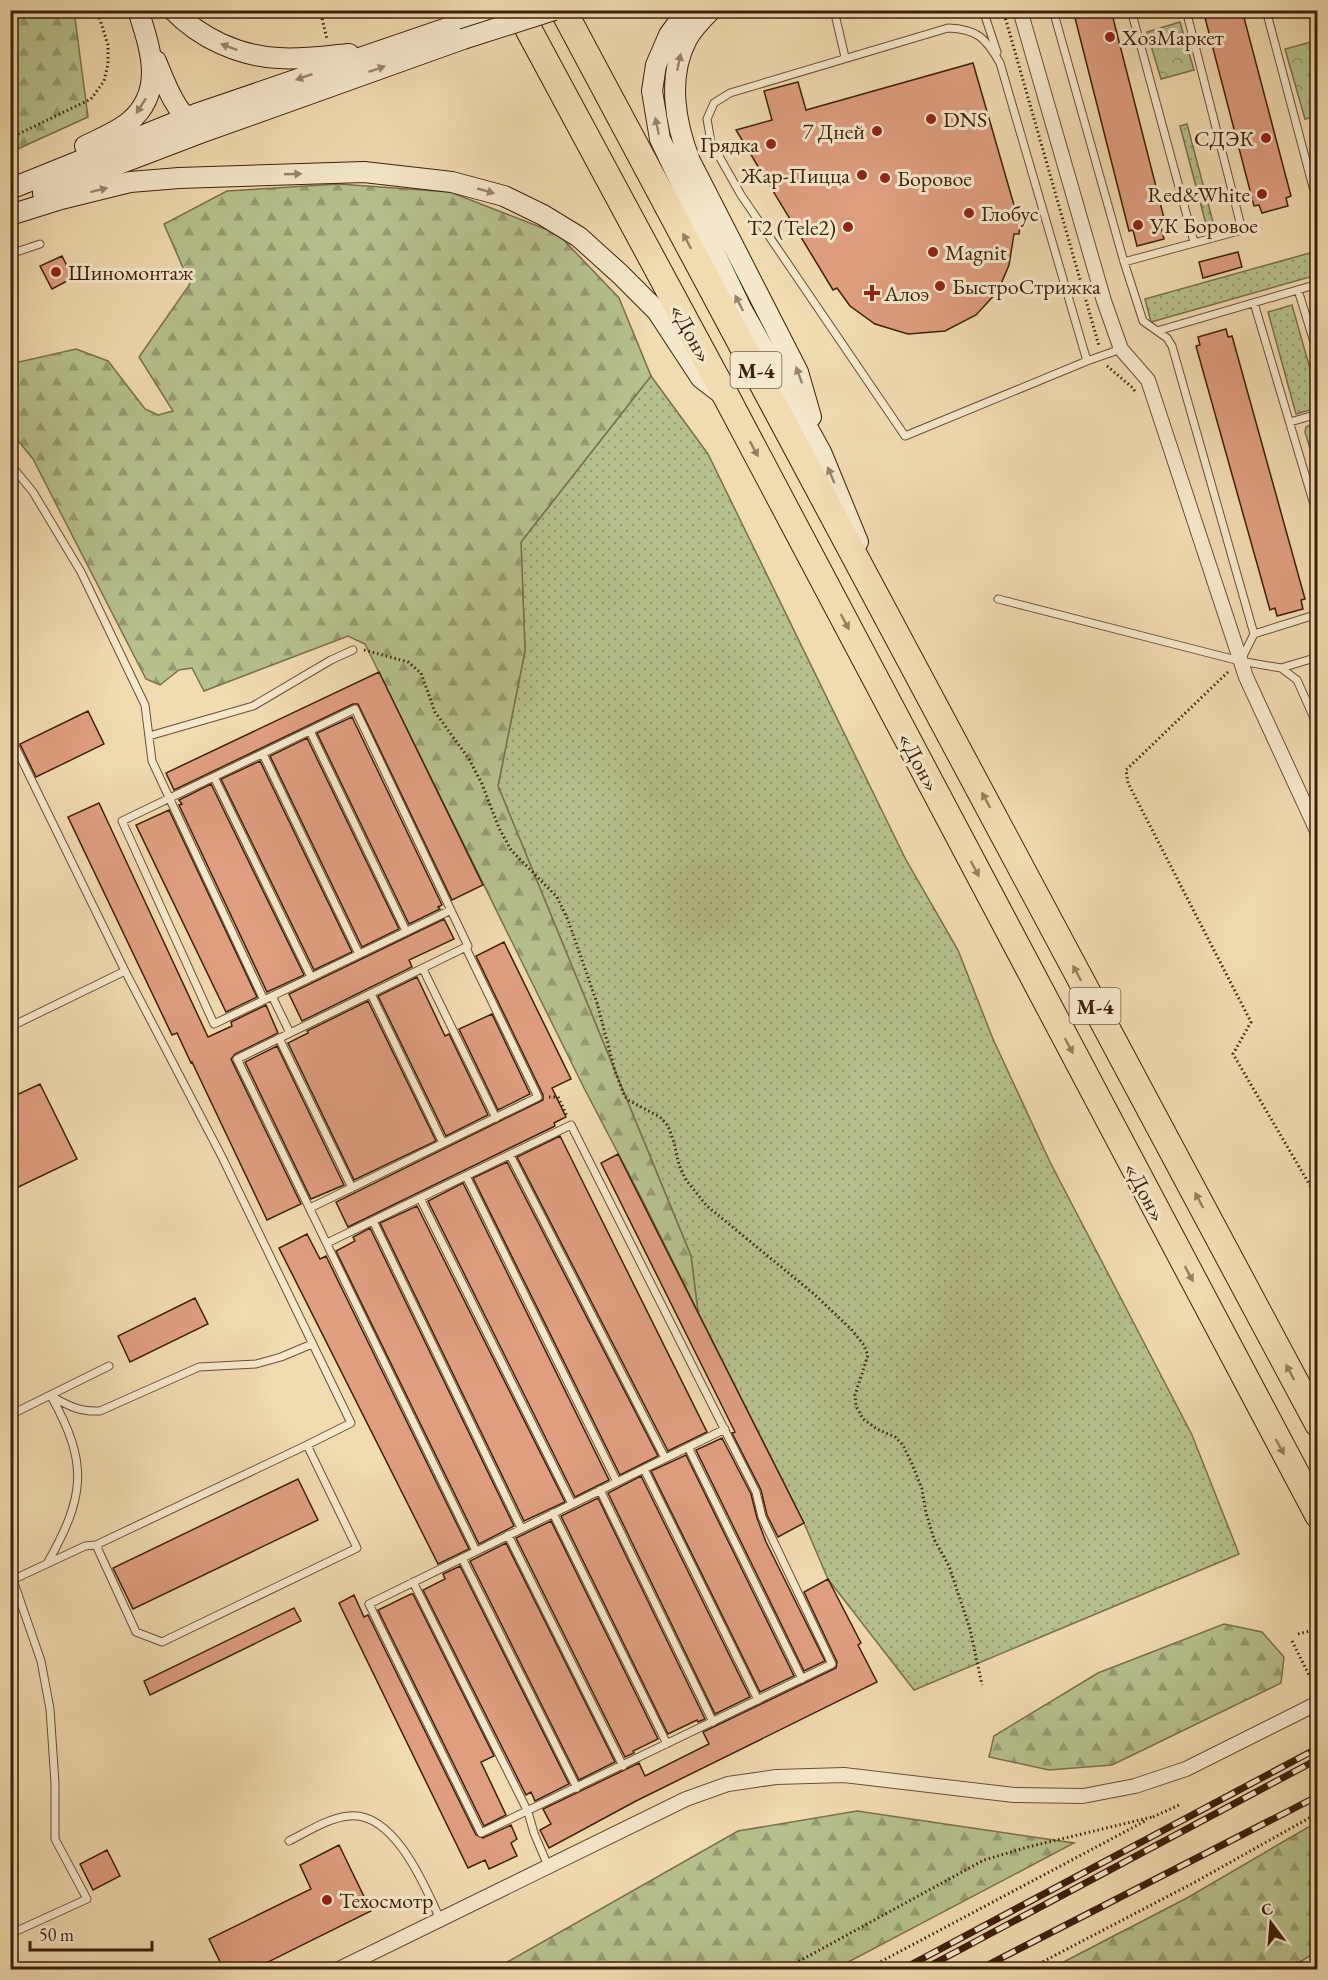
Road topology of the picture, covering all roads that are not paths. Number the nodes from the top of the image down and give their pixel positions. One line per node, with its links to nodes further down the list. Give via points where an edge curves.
1 (138, 10): 20 (main road)
2 (173, 10): 19 (main road, one-way to 2, via 349,54 278,58 244,52 212,40)
3 (500, 10): 18 (main road)
4 (505, 10): 28 (main road)
5 (518, 10): 28 (highway, «Дон» / М-4)
6 (554, 10): 18 (main road, bridge)
7 (563, 10): 23 (highway, «Дон» / М-4)
8 (575, 10): 23 (main road)
9 (687, 10): 44 (main road, one-way to 9, via 741,308 660,139 652,91 656,65 669,35)
10 (711, 10): 44 (main road, one-way to 10, via 798,372 681,137 676,102 679,58 687,38)
11 (834, 10): 21 (lane)
12 (983, 10): 22 (lane)
13 (1020, 10): 38 (street)
14 (1053, 10): 33 (lane)
15 (1131, 10): 30 (lane)
16 (1186, 10): 30 (lane, via 1242,230)
17 (1266, 10): 27 (lane, via 1313,187)
18 (461, 31): 19 (main road); 25 (main road, one-way to 18)
19 (410, 40): 24 (main road, one-way to 24)
20 (149, 45): 24 (main road, via 165,84); 26 (main road, one-way to 26, via 152,86 144,105 129,122)
21 (845, 57): 22 (lane, via 948,28 963,28 978,33); 40 (lane, via 730,93 714,103 707,119 711,142 741,195 905,436)
22 (1000, 63): 40 (lane)
23 (598, 76): 47 (highway, «Дон» / М-4, one-way to 23)
24 (186, 119): 25 (main road); 29 (main road)
25 (203, 132): 29 (main road)
26 (10, 183)
27 (1317, 186)
28 (619, 200): 41 (highway, «Дон» / М-4)
29 (13, 203): 41 (main road, one-way to 41, via 61,199 130,182 364,172 452,182 504,196 579,237 620,274 657,311 701,378)
30 (1194, 242): 33 (lane)
31 (40, 244): 32 (lane)
32 (10, 254)
33 (1124, 262): 37 (lane, via 1143,321)
34 (1317, 284): 35 (lane)
35 (1298, 290): 36 (lane); 39 (lane)
36 (1254, 303): 37 (lane); 43 (lane)
37 (1156, 331): 50 (lane, via 1172,346)
38 (1121, 349): 40 (lane); 53 (street, via 1148,380)
39 (1317, 355)
40 (1087, 361)
41 (727, 398): 98 (highway, «Дон» / М-4, one-way to 98)
42 (1317, 414): 43 (lane)
43 (1290, 422): 46 (lane)
44 (821, 452): 47 (main road, one-way to 44)
45 (10, 464): 58 (lane, via 33,492 81,572 145,705)
46 (1317, 518)
47 (873, 589): 88 (highway, «Дон» / М-4, one-way to 47)
48 (998, 599): 53 (lane)
49 (1317, 614): 50 (lane)
50 (1254, 634): 53 (lane)
51 (353, 650): 58 (lane, via 253,706)
52 (1317, 657): 54 (lane)
53 (1240, 661): 54 (lane); 62 (street)
54 (1281, 668): 55 (lane, via 1297,680)
55 (1317, 727)
56 (310, 730): 59 (lane); 63 (lane, via 355,709); 64 (lane)
57 (10, 736): 68 (lane)
58 (149, 736): 61 (lane, via 152,761)
59 (263, 754): 60 (lane); 66 (lane)
60 (214, 777): 61 (lane); 69 (lane)
61 (170, 798): 71 (lane); 71 (lane, via 122,821 214,1024)
62 (1317, 833)
63 (451, 910): 64 (lane); 65 (lane)
64 (406, 931): 66 (lane)
65 (466, 948): 67 (lane); 75 (lane, via 538,1097)
66 (359, 954): 69 (lane)
67 (423, 969): 70 (lane); 75 (lane)
68 (125, 971): 72 (lane); 84 (lane, via 222,1157)
69 (311, 977): 71 (lane)
70 (371, 994): 73 (lane); 76 (lane)
71 (268, 998): 73 (lane)
72 (10, 1027)
73 (290, 1033): 74 (lane)
74 (279, 1038): 79 (lane); 81 (lane, via 237,1059)
75 (496, 1118): 76 (lane)
76 (443, 1143): 79 (lane)
77 (510, 1155): 78 (lane); 89 (lane, via 571,1125); 92 (lane)
78 (466, 1176): 80 (lane); 94 (lane)
79 (352, 1188): 81 (lane)
80 (420, 1198): 82 (lane); 96 (lane)
81 (310, 1208): 83 (lane)
82 (373, 1221): 83 (lane); 99 (lane)
83 (327, 1243): 102 (lane)
84 (312, 1344): 86 (lane, via 256,1364 200,1367 100,1412 85,1412); 90 (lane, via 351,1423)
85 (109, 1366): 86 (lane)
86 (51, 1396): 87 (lane); 104 (lane, via 65,1420 78,1471 75,1503)
87 (10, 1415)
88 (1317, 1424)
89 (724, 1429): 91 (lane); 107 (lane, via 832,1664)
90 (307, 1445): 101 (lane); 101 (lane, via 357,1548 162,1642 136,1632)
91 (688, 1447): 92 (lane); 107 (lane)
92 (665, 1458): 93 (lane)
93 (644, 1469): 94 (lane); 108 (lane)
94 (617, 1482): 95 (lane)
95 (600, 1490): 96 (lane); 110 (lane)
96 (572, 1504): 97 (lane)
97 (553, 1513): 99 (lane); 111 (lane)
98 (1317, 1515)
99 (521, 1528): 100 (lane)
100 (508, 1534): 102 (lane); 112 (lane)
101 (96, 1545): 104 (lane)
102 (476, 1551): 103 (lane)
103 (462, 1557): 106 (lane); 113 (lane)
104 (48, 1562): 105 (lane)
105 (12, 1580): 118 (lane, via 41,1661 50,1709 56,1783 55,1839 87,1899)
106 (413, 1582): 114 (lane); 114 (lane, via 369,1604 481,1833)
107 (802, 1679): 108 (lane)
108 (758, 1700): 110 (lane)
109 (1317, 1703): 116 (street, via 1186,1769 1135,1786 1083,1796 1014,1795 844,1775 776,1777 728,1784 686,1799)
110 (713, 1722): 111 (lane)
111 (667, 1744): 112 (lane)
112 (623, 1766): 113 (lane)
113 (577, 1788): 114 (lane)
114 (528, 1812): 116 (lane)
115 (289, 1841): 117 (lane, via 337,1818 351,1815 368,1819 400,1844)
116 (548, 1866): 117 (street)
117 (440, 1919): 119 (street)
118 (10, 1934)
119 (337, 1970)

